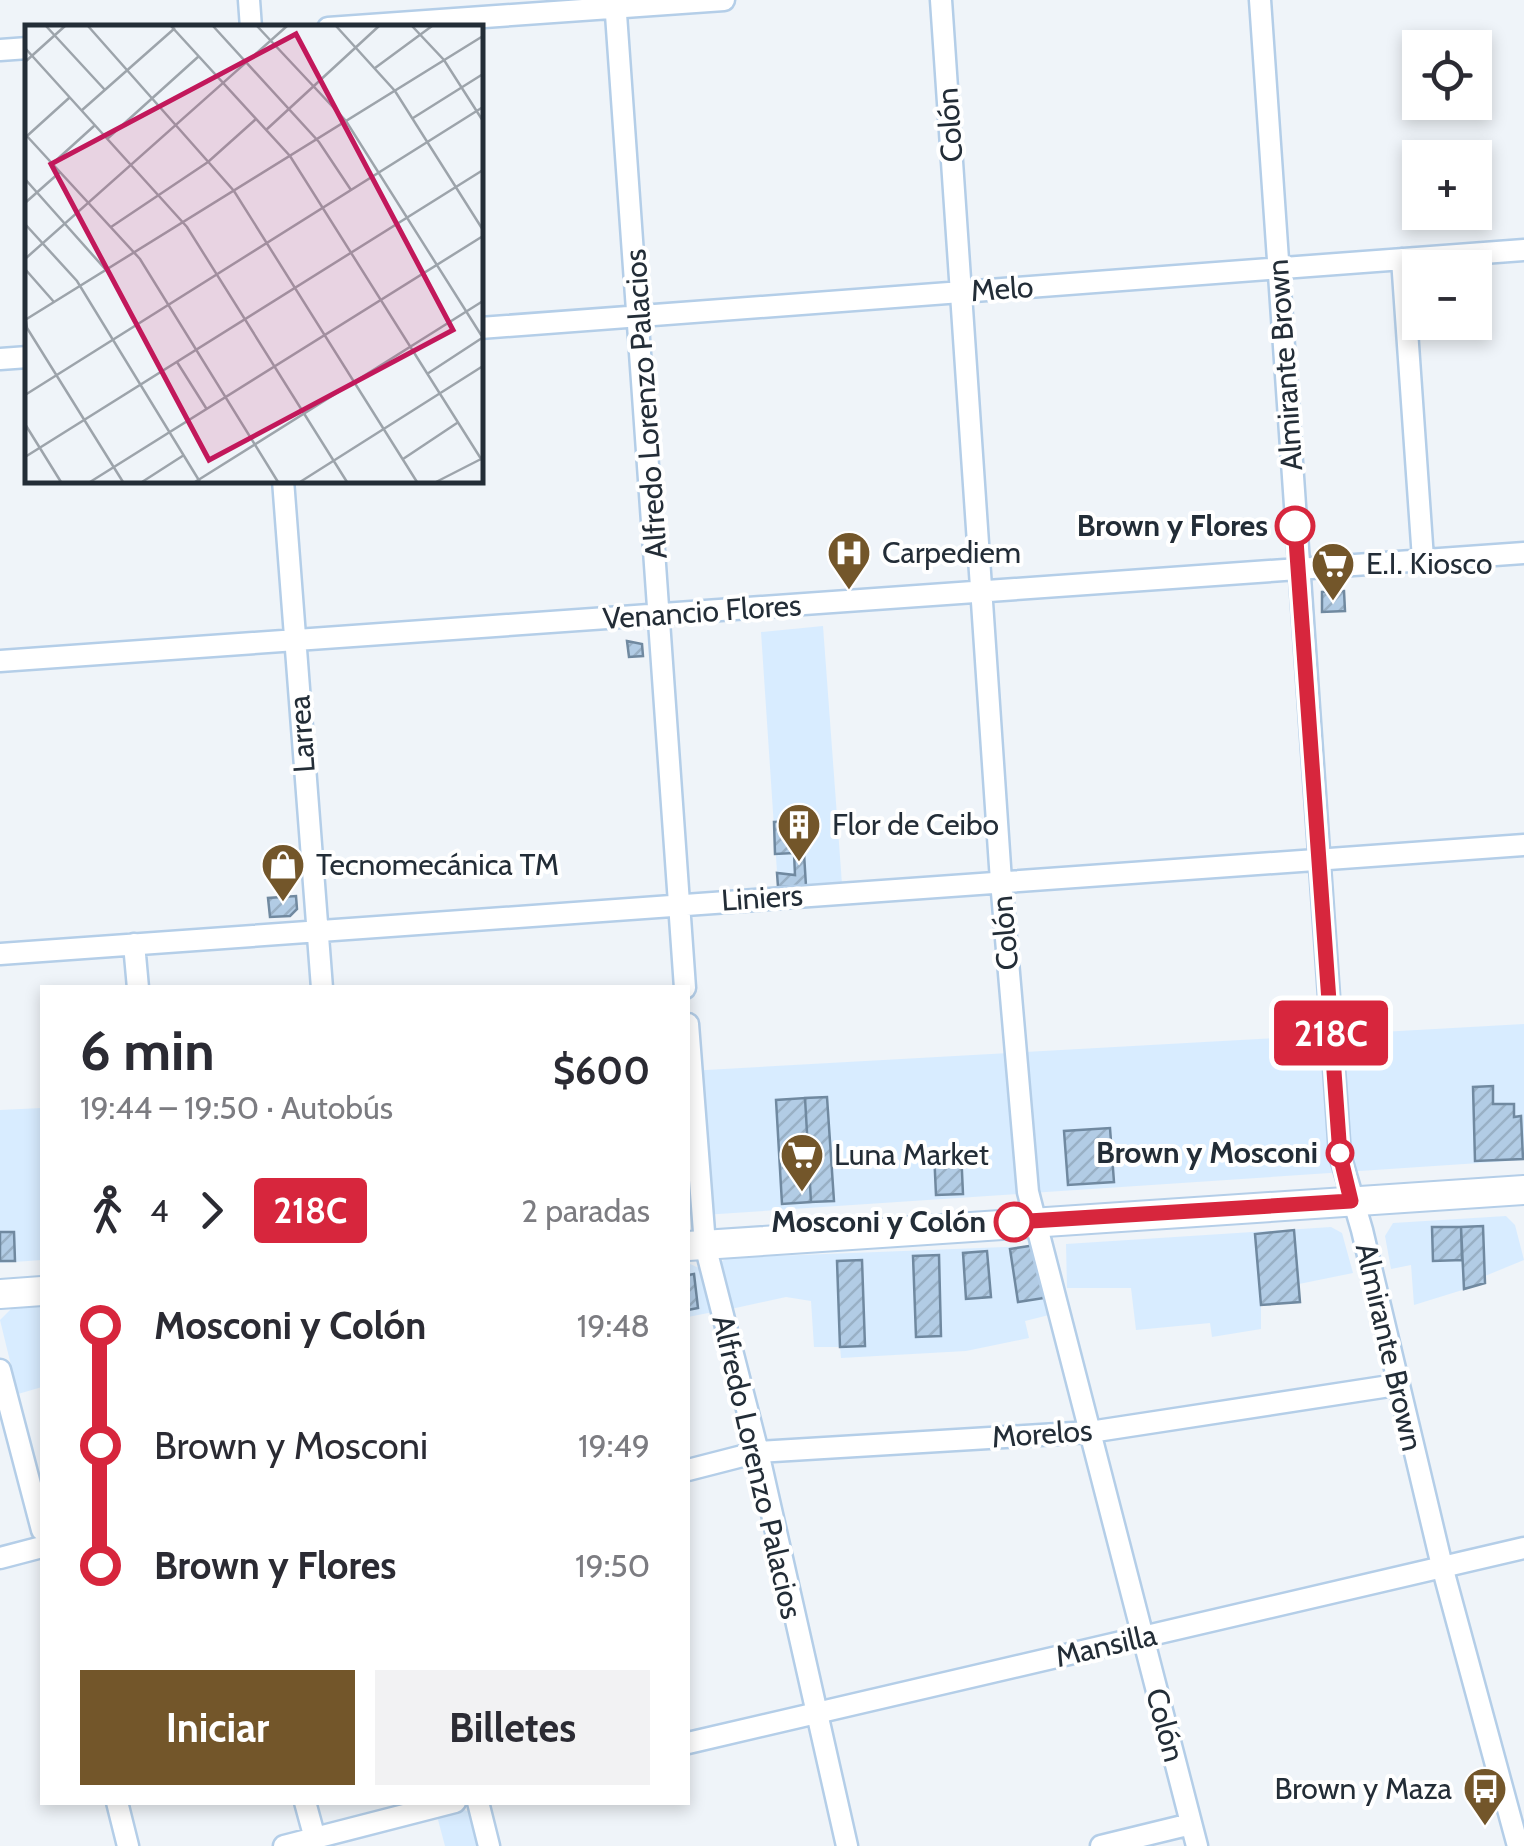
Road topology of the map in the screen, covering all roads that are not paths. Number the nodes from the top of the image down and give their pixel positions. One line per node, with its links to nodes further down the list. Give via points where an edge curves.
1 (249, 0): 6 (street)
2 (724, 0): 5 (street)
3 (941, 0): 14 (street, Colón)
4 (1260, 0): 13 (street, Almirante Brown)
5 (616, 4): 7 (street); 15 (street, Alfredo Lorenzo Palacios)
6 (251, 25)
7 (364, 25)
8 (25, 48): 9 (street)
9 (0, 50)
10 (1524, 250): 11 (street, Melo)
11 (1492, 253)
12 (1402, 260): 13 (street, Melo)
13 (1279, 268): 14 (street, Melo); 23 (street, Almirante Brown)
14 (961, 292): 15 (street, Melo); 24 (street, Colón)
15 (641, 315): 16 (street, Melo); 25 (street, Alfredo Lorenzo Palacios)
16 (482, 328)
17 (1408, 340): 22 (street)
18 (25, 357): 19 (street)
19 (0, 358)
20 (283, 482): 26 (street, Larrea)
21 (1524, 553): 22 (street, Venancio Flores)
22 (1423, 559): 23 (street, Venancio Flores)
23 (1298, 568): 24 (street, Venancio Flores); 29 (street, Almirante Brown)
24 (981, 593): 25 (street, Venancio Flores); 30 (street, Colón)
25 (662, 615): 26 (street, Venancio Flores); 31 (street, Alfredo Lorenzo Palacios)
26 (295, 643): 27 (street, Venancio Flores); 32 (street, Larrea)
27 (0, 661)
28 (1524, 845): 29 (street, Liniers)
29 (1320, 862): 30 (street, Liniers); 40 (street, Almirante Brown, via 1340,1155)
30 (1001, 881): 31 (street, Liniers); 41 (street, Colón, via 1028,1192)
31 (679, 904): 32 (street, Liniers); 37 (street, Alfredo Lorenzo Palacios)
32 (317, 931): 33 (street, Liniers); 36 (street, Larrea)
33 (134, 944): 34 (street, Liniers); 35 (street)
34 (0, 954)
35 (138, 985)
36 (322, 985)
37 (685, 985)
38 (690, 1079): 42 (street, Alfredo Lorenzo Palacios)
39 (1524, 1190): 40 (main road)
40 (1351, 1201): 41 (main road); 46 (street, Almirante Brown)
41 (1036, 1220): 42 (main road); 47 (street, Colón)
42 (696, 1245): 48 (street, Alfredo Lorenzo Palacios)
43 (40, 1290): 44 (main road)
44 (0, 1294)
45 (0, 1370): 50 (street)
46 (1396, 1385): 47 (street, Morelos); 54 (street, Almirante Brown)
47 (1090, 1432): 48 (street, Morelos); 55 (street, Colón)
48 (758, 1452): 49 (street, Morelos); 56 (street, Alfredo Lorenzo Palacios)
49 (690, 1469)
50 (40, 1522)
51 (40, 1548): 53 (street)
52 (1524, 1548): 54 (street, Mansilla)
53 (0, 1558)
54 (1442, 1566): 55 (street, Mansilla); 58 (street, Almirante Brown)
55 (1142, 1639): 56 (street, Mansilla); 63 (street, Colón)
56 (813, 1711): 57 (street, Mansilla); 68 (street, Alfredo Lorenzo Palacios)
57 (690, 1742)
58 (1514, 1783): 71 (street, Almirante Brown)
59 (117, 1805): 65 (street)
60 (306, 1805): 64 (street)
61 (445, 1805): 64 (street)
62 (479, 1805): 67 (street)
63 (1192, 1824): 69 (street); 70 (street, Colón)
64 (316, 1842): 66 (street)
65 (128, 1846)
66 (284, 1846)
67 (489, 1846)
68 (847, 1846)
69 (1101, 1846)
70 (1197, 1846)
71 (1518, 1846)

